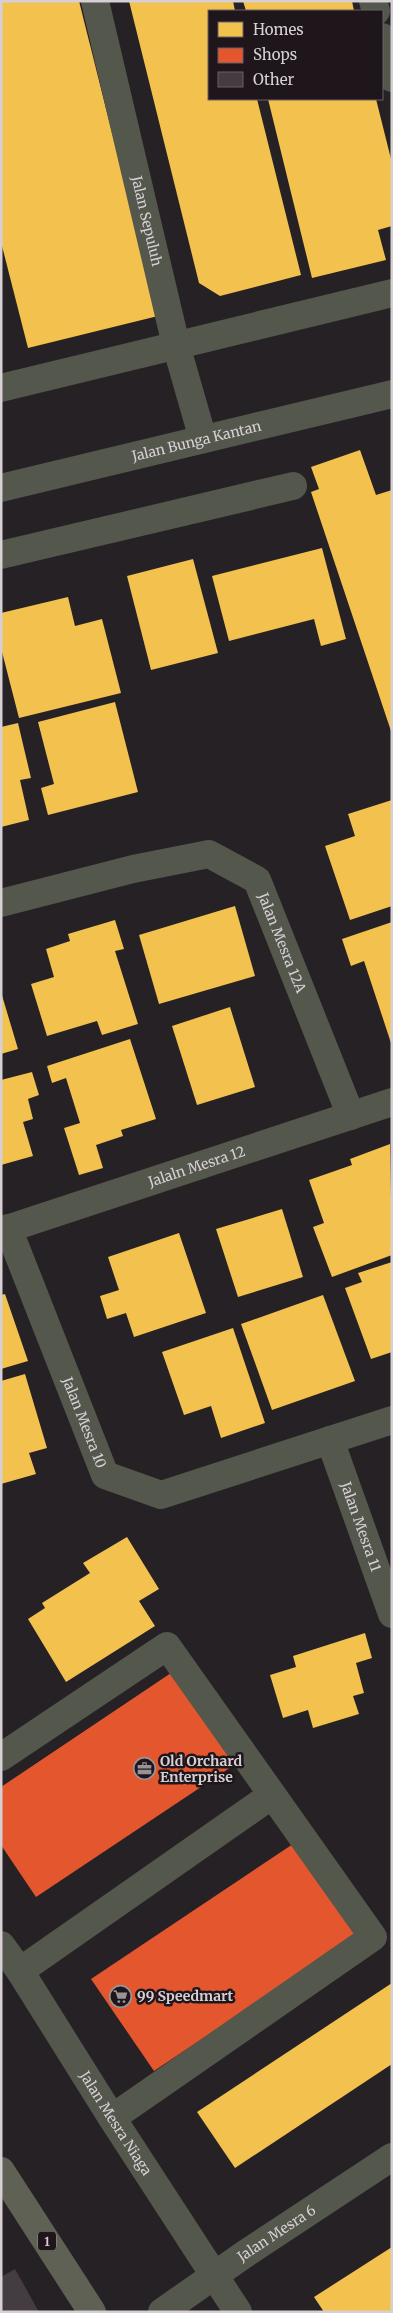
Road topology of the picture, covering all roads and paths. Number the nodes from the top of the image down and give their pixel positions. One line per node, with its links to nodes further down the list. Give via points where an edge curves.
1 (95, 1): 5 (street, Jalan Sepuluh)
2 (383, 41): 3 (street)
3 (392, 78)
4 (392, 293): 5 (street)
5 (176, 345): 6 (street); 8 (street, Jalan Sepuluh)
6 (1, 388)
7 (392, 394): 8 (street, Jalan Bunga Kantan)
8 (203, 440): 10 (street, Jalan Bunga Kantan)
9 (292, 486): 11 (street)
10 (1, 488)
11 (1, 555)
12 (1, 903): 14 (street, Jalan Mesra 12A, via 133,869 209,854 257,880)
13 (392, 1102): 14 (street, Jalaln Mesra 12)
14 (350, 1116): 15 (street, Jalaln Mesra 12)
15 (5, 1229): 17 (street, Jalan Mesra 10, via 105,1475 161,1495)
16 (392, 1420): 17 (street, Jalan Mesra 10)
17 (330, 1440): 18 (street, Jalan Mesra 11)
18 (392, 1614)
19 (1, 1757): 20 (street, via 166,1646)
20 (272, 1795): 22 (street); 23 (street, via 373,1937)
21 (1, 1945): 22 (street, Jalan Mesra Niaga)
22 (20, 1971): 23 (street, Jalan Mesra Niaga)
23 (112, 2118): 27 (street, Jalan Mesra Niaga)
24 (392, 2157): 27 (street, Jalan Mesra 6)
25 (1, 2171): 26 (main road, 1)
26 (10, 2198): 28 (main road, 1)
27 (213, 2276): 29 (street, Jalan Mesra 6); 30 (street, Jalan Mesra Niaga)
28 (92, 2312)
29 (162, 2312)
30 (238, 2312)

